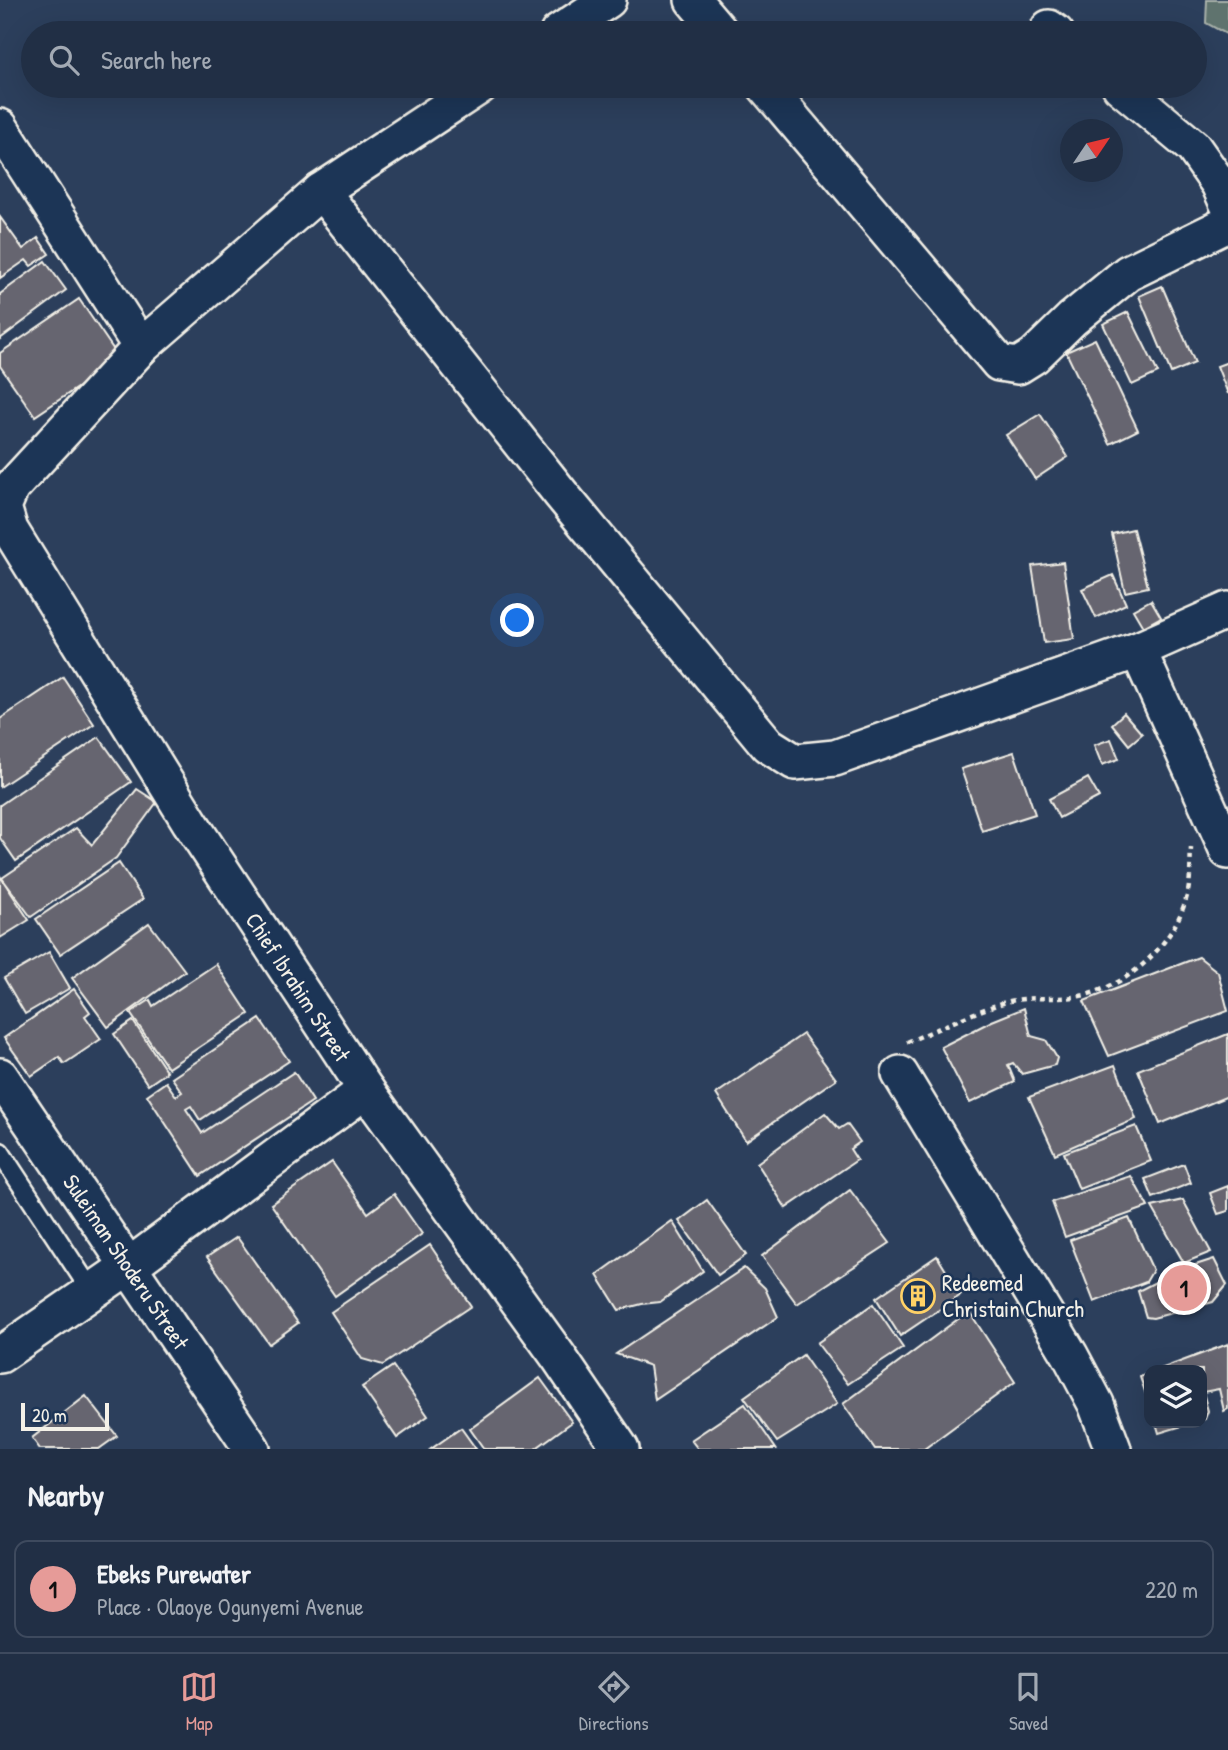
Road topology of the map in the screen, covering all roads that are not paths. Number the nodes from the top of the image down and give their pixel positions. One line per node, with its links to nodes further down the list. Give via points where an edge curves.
1 (608, 0): 3 (street)
2 (693, 0): 4 (street)
3 (576, 21)
4 (711, 21)
5 (462, 98): 9 (street)
6 (775, 98): 11 (street, via 999,363 1018,366 1128,273)
7 (1134, 98): 10 (street, via 1193,147)
8 (0, 127): 12 (street)
9 (321, 191): 12 (street); 14 (street, via 768,745 795,762 835,758)
10 (1228, 204)
11 (1228, 224)
12 (141, 347): 18 (street, Chief Ibrahim Street, via 11,488 3,507 10,530 183,811)
13 (1228, 610): 14 (street)
14 (1138, 650): 15 (street)
15 (1228, 851)
16 (900, 1074): 25 (street, via 1070,1355 1096,1404)
17 (0, 1076): 20 (street, Suleiman Shoderu Street)
18 (366, 1090): 20 (street); 24 (street, Chief Ibrahim Street)
19 (0, 1152): 21 (lane)
20 (129, 1266): 21 (street); 23 (street, Suleiman Shoderu Street)
21 (92, 1292): 22 (street)
22 (0, 1355)
23 (253, 1449)
24 (621, 1449)
25 (1112, 1449)

